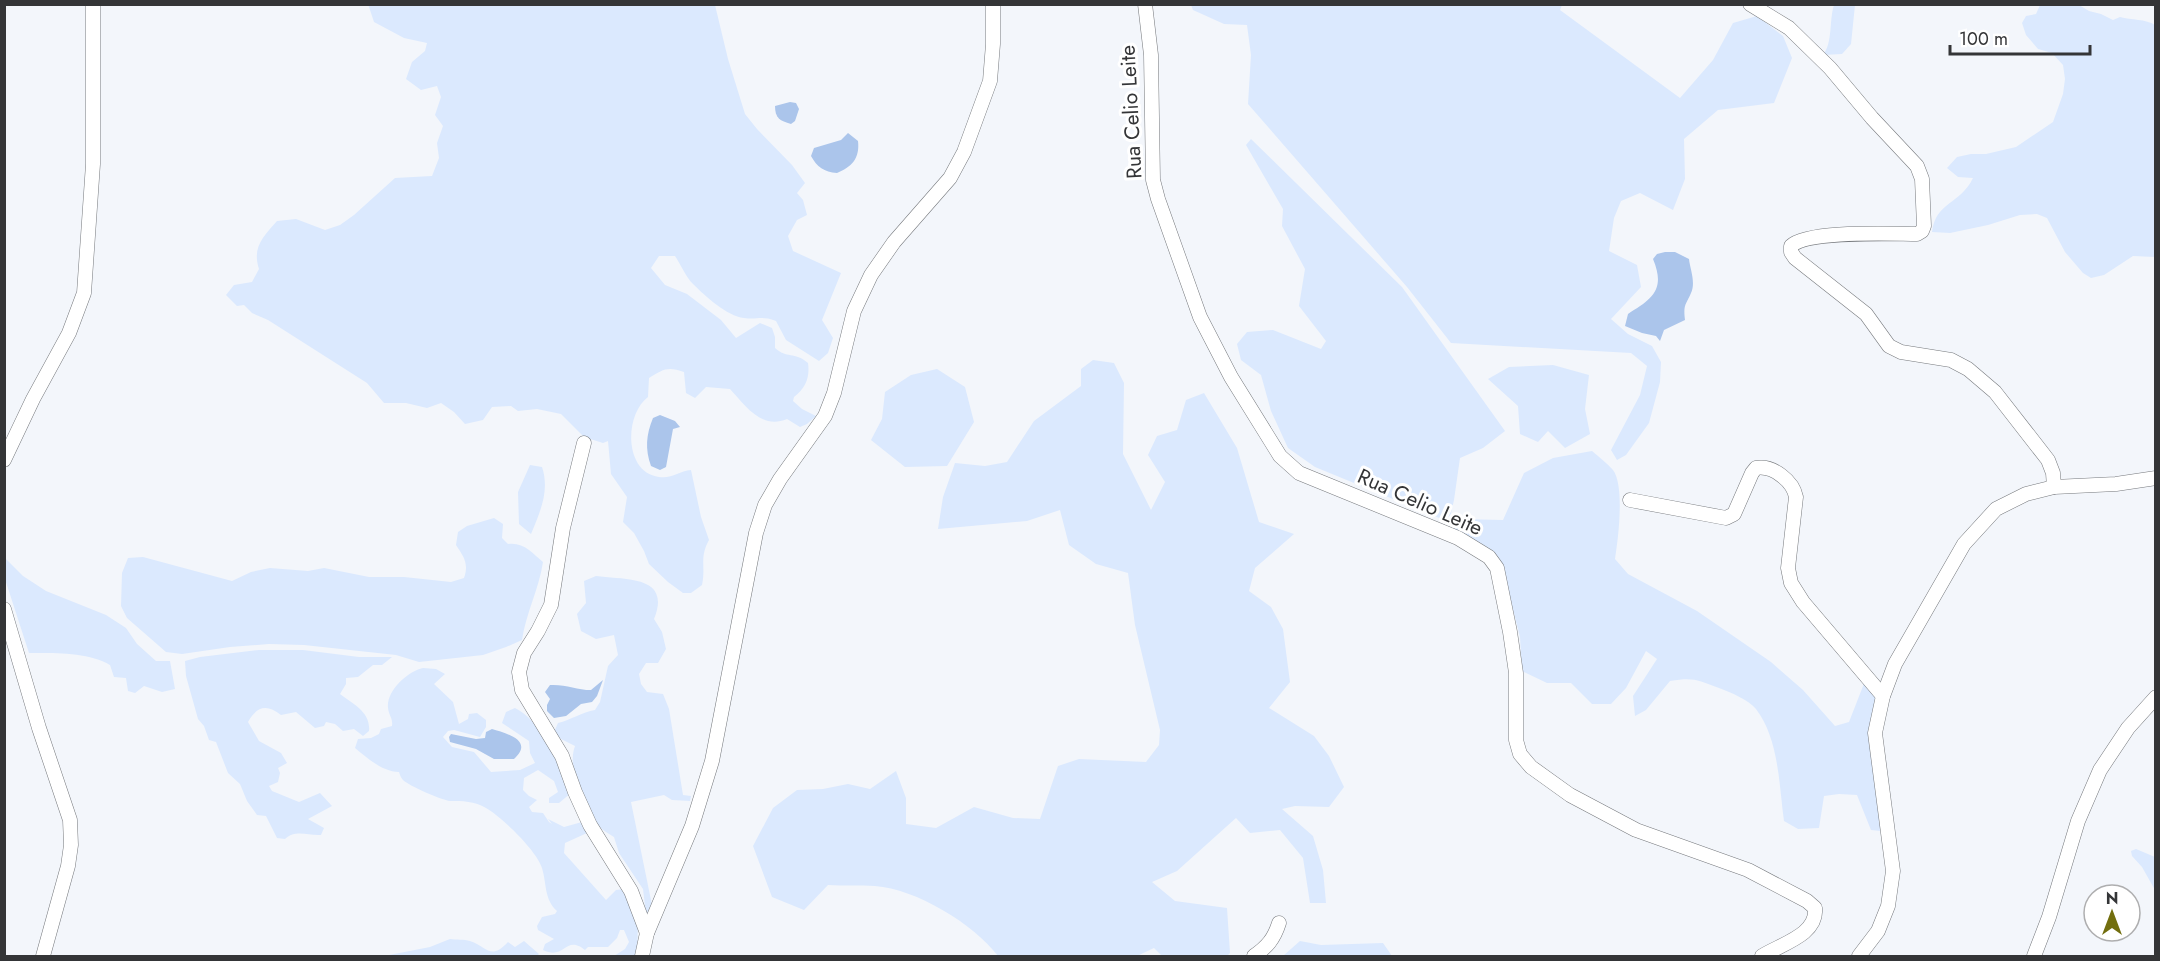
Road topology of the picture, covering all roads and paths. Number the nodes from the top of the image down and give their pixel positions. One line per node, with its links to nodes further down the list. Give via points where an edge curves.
1 (93, 4): 6 (street, via 93,164 84,293 69,333)
2 (993, 4): 14 (street, via 990,81 964,152 950,178 894,242 871,275 854,311 825,416 765,504 712,761 692,826)
3 (1145, 4): 18 (street, Rua Celio Leite, via 1151,55 1153,180 1158,199 1200,317 1280,456 1299,473 1458,538 1489,557 1497,568 1510,632 1520,754 1531,767 1570,795 1636,830 1748,870 1815,908 1811,926)
4 (1750, 4): 8 (street, via 1789,28 1830,68 1921,172 1922,231 1811,238 1796,242 1791,252 1866,314 1889,346 1901,352 1951,360 1995,392 2048,460 2054,473)
5 (584, 444): 14 (street, via 563,528 550,605 524,653 519,672 522,690 562,756 590,825 631,891)
6 (4, 460)
7 (2156, 478): 8 (street)
8 (2054, 487): 11 (street, via 1996,508 1964,544 1895,664)
9 (1630, 500): 11 (street, via 1726,518 1734,514 1756,468 1767,468 1790,481 1796,497 1788,568 1791,583)
10 (4, 609): 15 (street, via 70,820 66,875)
11 (1883, 696): 19 (street, via 1875,733 1893,871 1888,906 1878,931)
12 (2156, 697): 20 (street, via 2128,728 2100,770 2078,821)
13 (1279, 923): 17 (street, via 1274,937)
14 (647, 933): 16 (street)
15 (43, 957)
16 (642, 957)
17 (1254, 957)
18 (1762, 957)
19 (1859, 957)
20 (2034, 957)

